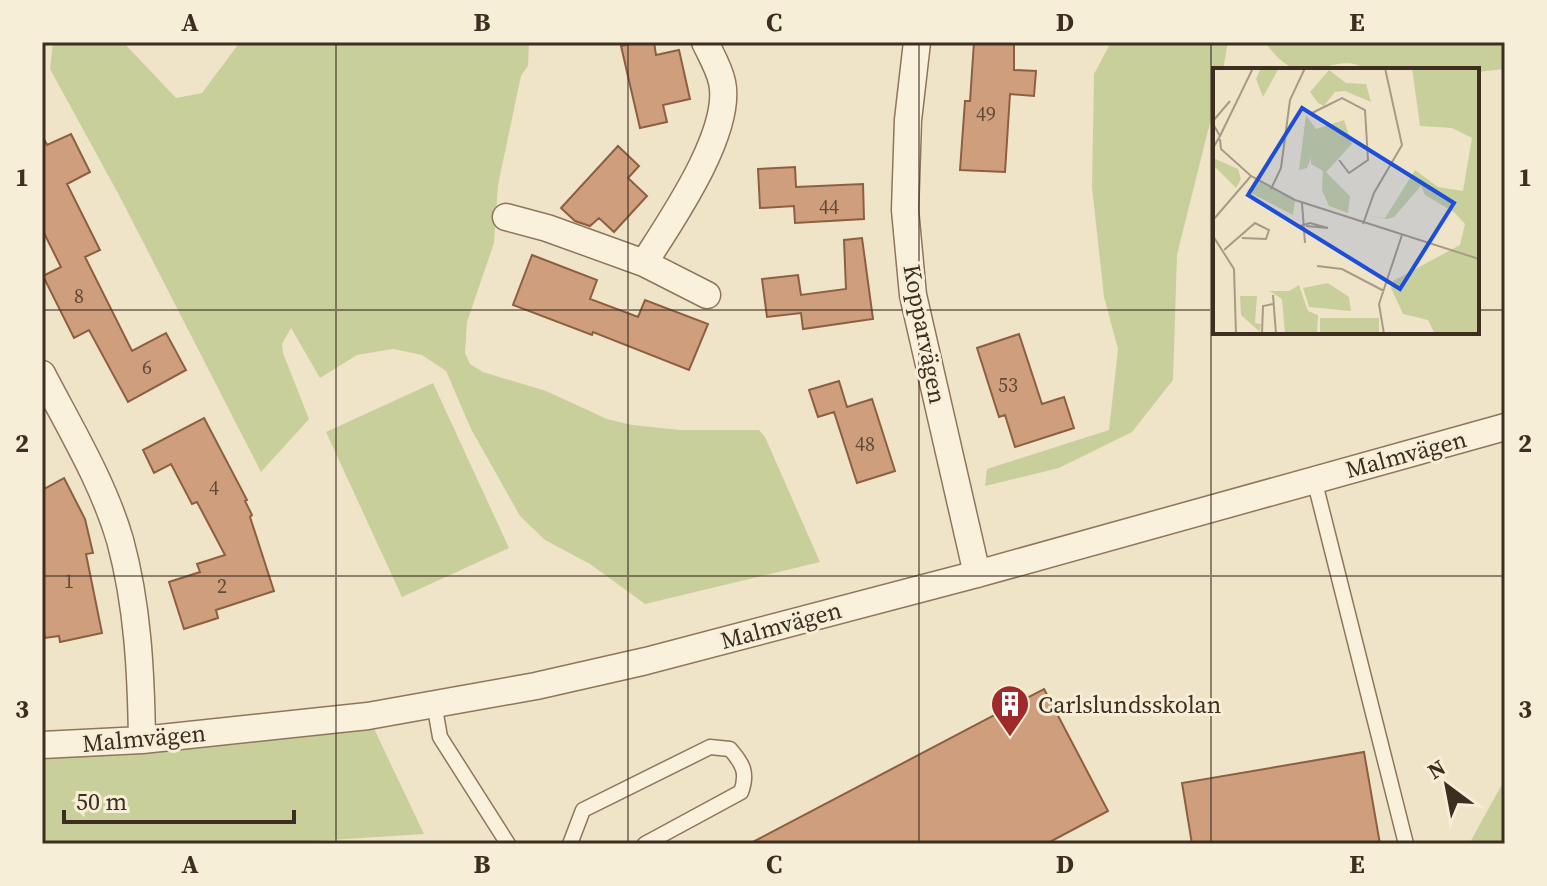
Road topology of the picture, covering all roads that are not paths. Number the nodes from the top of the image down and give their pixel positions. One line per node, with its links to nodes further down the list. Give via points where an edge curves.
1 (705, 42): 4 (street, via 723,83 721,115 686,197)
2 (917, 42): 9 (street, Kopparvägen, via 905,210 913,295)
3 (506, 217): 4 (street)
4 (644, 263): 5 (street)
5 (707, 295)
6 (42, 374): 11 (street, via 101,489 119,539 140,653)
7 (1505, 427): 8 (street, Malmvägen)
8 (1314, 479): 9 (street, Malmvägen); 16 (lane)
9 (977, 574): 10 (street, Malmvägen, via 646,661)
10 (434, 703): 11 (street, Malmvägen, via 368,716); 13 (lane, via 440,737)
11 (142, 740): 12 (street, Malmvägen)
12 (42, 745)
13 (508, 844)
14 (570, 844): 15 (lane, via 583,810 710,747 730,749 742,762 746,778 741,792)
15 (645, 844)
16 (1406, 844)

